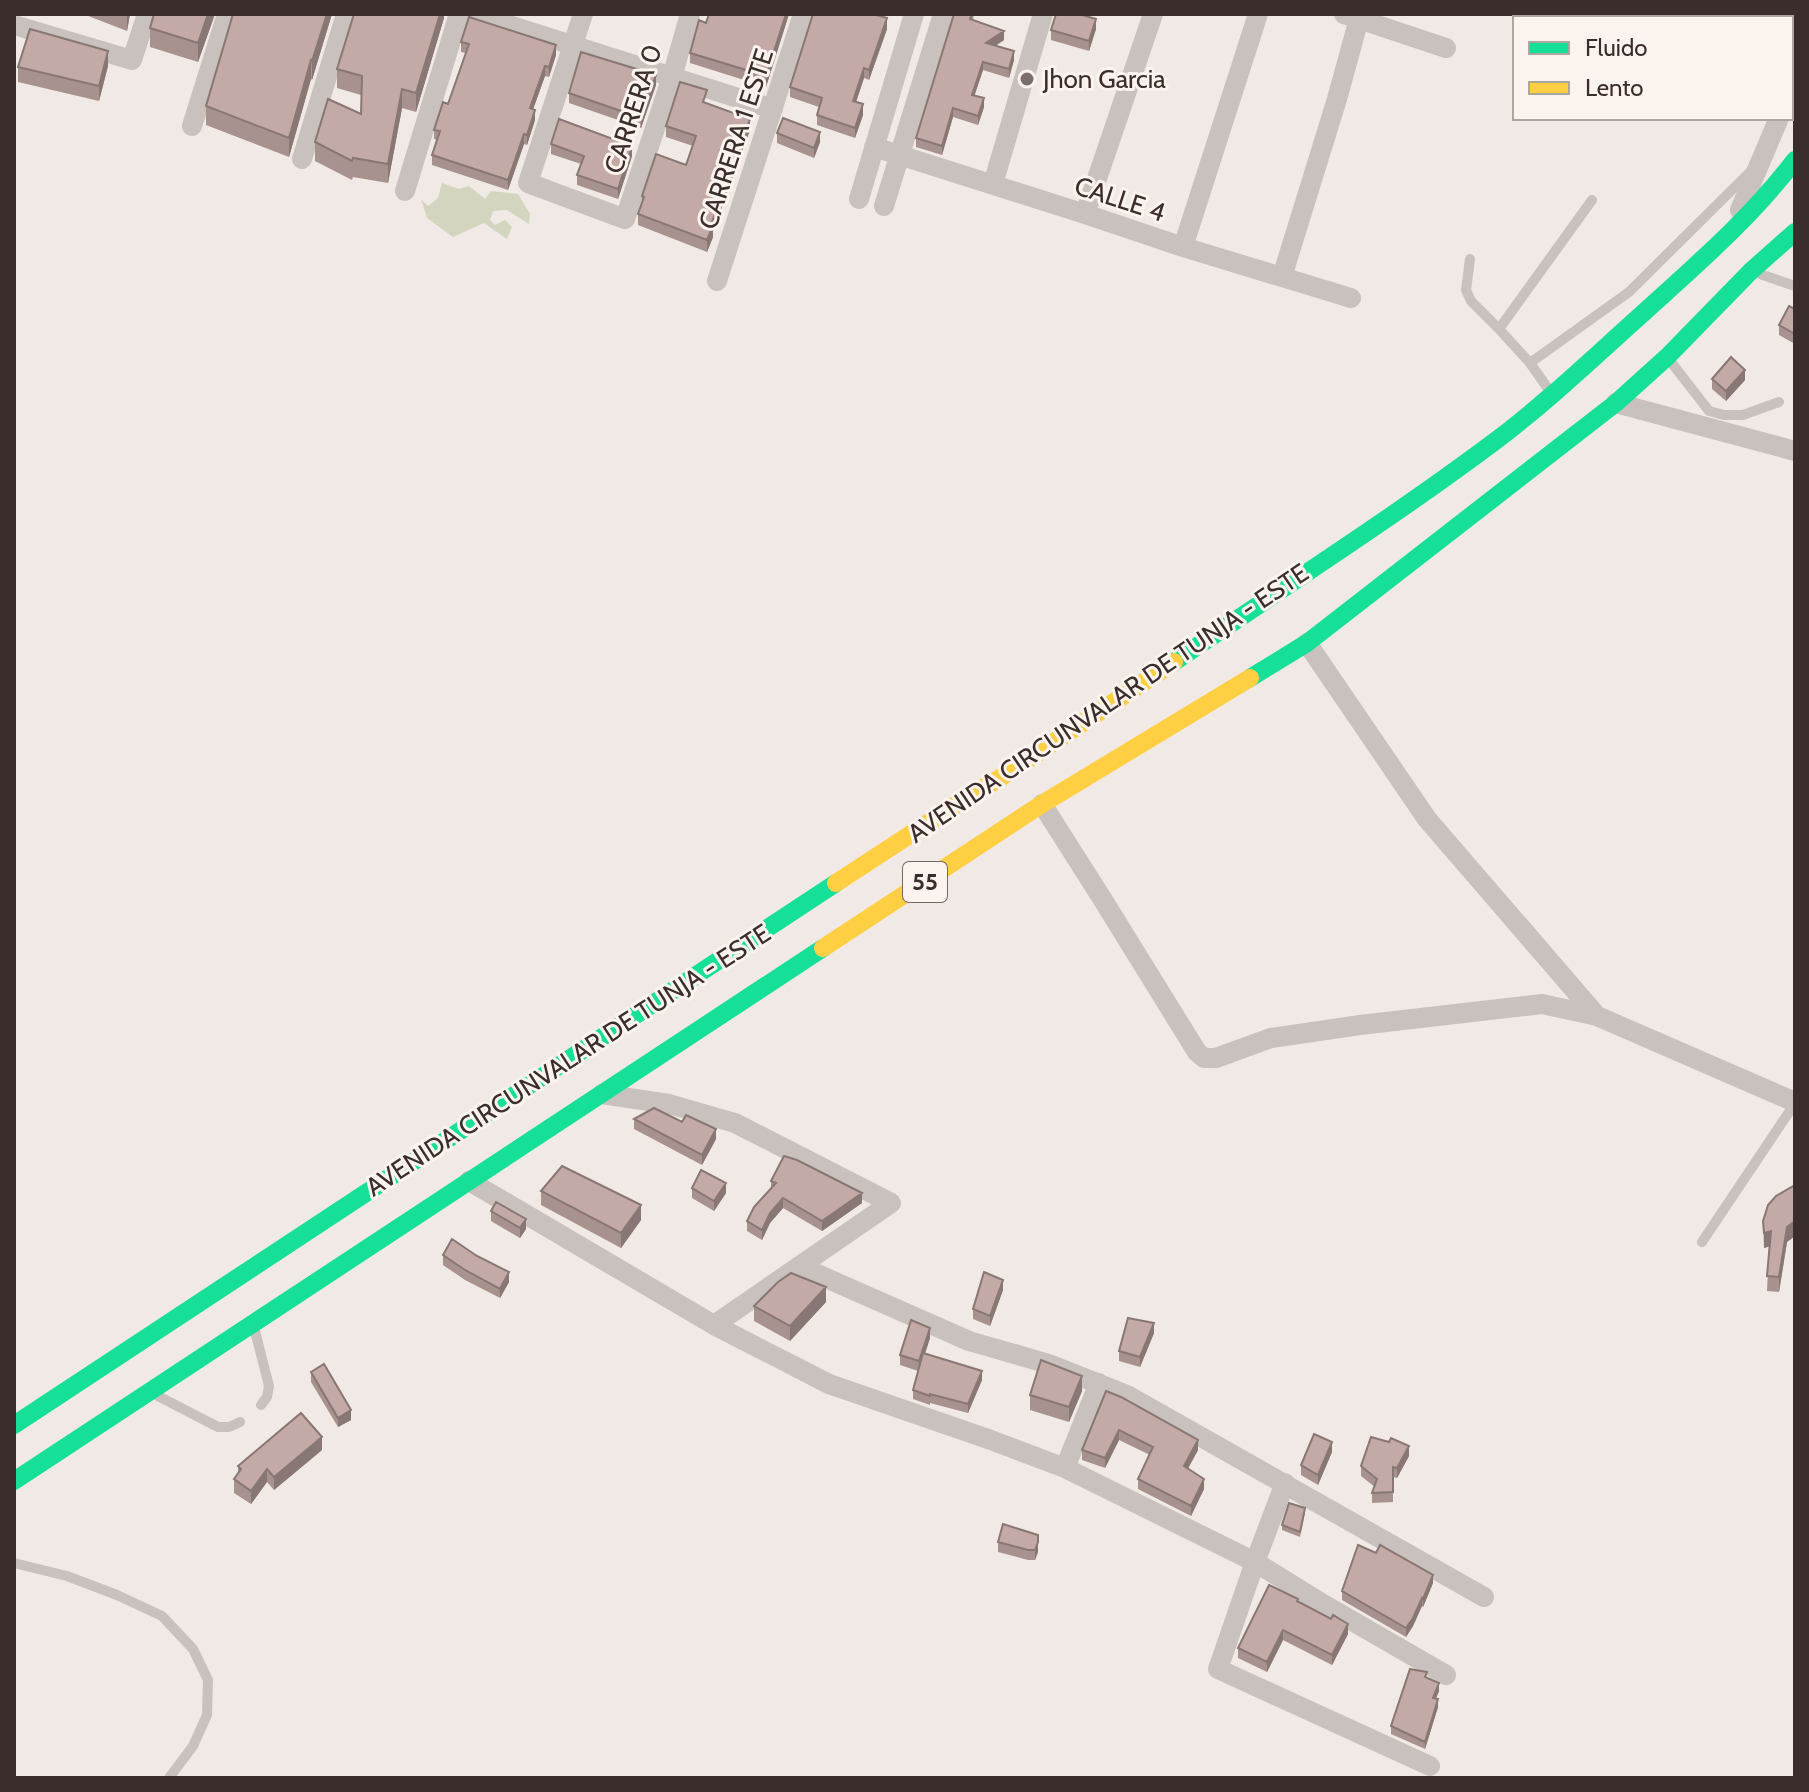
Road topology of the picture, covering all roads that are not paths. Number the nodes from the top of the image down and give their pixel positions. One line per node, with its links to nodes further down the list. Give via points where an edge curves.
1 (147, 14): 15 (street, via 132,60)
2 (227, 14): 21 (street)
3 (346, 14): 24 (street)
4 (459, 14): 28 (street)
5 (474, 14): 16 (street)
6 (583, 14): 16 (street)
7 (690, 14): 18 (street, CARRERA 0)
8 (803, 14): 19 (street, CARRERA 1 ESTE)
9 (914, 14): 22 (street)
10 (943, 14): 23 (street)
11 (1043, 14): 27 (street)
12 (1153, 14): 32 (street)
13 (1258, 14): 35 (street)
14 (1351, 16): 17 (street); 38 (street, via 1337,99)
15 (21, 22)
16 (573, 45): 18 (street); 18 (street, CARRERA 0, via 528,183 625,219)
17 (1446, 48)
18 (672, 77): 19 (street)
19 (773, 109): 39 (street, CARRERA 1 ESTE)
20 (1778, 120): 26 (street)
21 (192, 126)
22 (874, 147): 23 (street, CALLE 4); 29 (street)
23 (900, 156): 27 (street, CALLE 4); 31 (street)
24 (302, 159)
25 (1795, 160): 34 (highway, AVENIDA CIRCUNVALAR DE TUNJA - ESTE / 55)
26 (1761, 161): 34 (street); 44 (lane, via 1629,292)
27 (993, 184): 32 (street, CALLE 4)
28 (405, 191)
29 (859, 199)
30 (1592, 200): 42 (lane)
31 (884, 206)
32 (1085, 214): 35 (street, CALLE 4)
33 (1795, 232): 37 (highway, AVENIDA CIRCUNVALAR DE TUNJA - ESTE / 55)
34 (1729, 236): 45 (highway, AVENIDA CIRCUNVALAR DE TUNJA - ESTE / 55)
35 (1183, 247): 38 (street, CALLE 4)
36 (1470, 259): 42 (lane, via 1466,290)
37 (1751, 271): 40 (lane); 43 (highway, AVENIDA CIRCUNVALAR DE TUNJA - ESTE / 55)
38 (1282, 277): 41 (street, CALLE 4)
39 (717, 281)
40 (1795, 286)
41 (1351, 298)
42 (1499, 329): 44 (lane)
43 (1667, 357): 46 (lane, via 1709,411 1743,415); 47 (highway, AVENIDA CIRCUNVALAR DE TUNJA - ESTE / 55)
44 (1530, 363): 45 (lane)
45 (1553, 394): 63 (highway, AVENIDA CIRCUNVALAR DE TUNJA - ESTE / 55, via 1355,540 997,780)
46 (1779, 402)
47 (1616, 403): 48 (street); 49 (highway, AVENIDA CIRCUNVALAR DE TUNJA - ESTE / 55)
48 (1795, 451)
49 (1307, 643): 50 (highway, AVENIDA CIRCUNVALAR DE TUNJA - ESTE / 55); 51 (street, via 1427,819)
50 (1042, 804): 51 (street, via 1204,1058 1271,1038 1542,1004); 52 (highway, AVENIDA CIRCUNVALAR DE TUNJA - ESTE / 55)
51 (1597, 1016): 53 (street)
52 (602, 1094): 54 (highway, AVENIDA CIRCUNVALAR DE TUNJA - ESTE / 55); 56 (street, via 669,1104 735,1123 891,1203)
53 (1795, 1102): 55 (lane)
54 (469, 1181): 57 (highway, AVENIDA CIRCUNVALAR DE TUNJA - ESTE / 55); 58 (street)
55 (1702, 1242)
56 (799, 1266): 58 (street); 59 (street, via 969,1341)
57 (253, 1323): 60 (highway, AVENIDA CIRCUNVALAR DE TUNJA - ESTE / 55); 61 (lane, via 269,1386)
58 (714, 1325): 64 (street, via 829,1384)
59 (1099, 1383): 64 (street); 66 (street)
60 (149, 1392): 62 (lane, via 218,1427); 65 (highway, AVENIDA CIRCUNVALAR DE TUNJA - ESTE / 55)
61 (261, 1405)
62 (240, 1422)
63 (14, 1425)
64 (1065, 1468): 67 (street)
65 (14, 1481)
66 (1285, 1483): 67 (street); 69 (street)
67 (1255, 1562): 70 (street); 71 (street, via 1218,1669)
68 (14, 1563): 72 (lane, via 67,1576 162,1616 193,1649 208,1680 207,1715 193,1746)
69 (1484, 1597)
70 (1446, 1675)
71 (1430, 1766)
72 (169, 1778)

